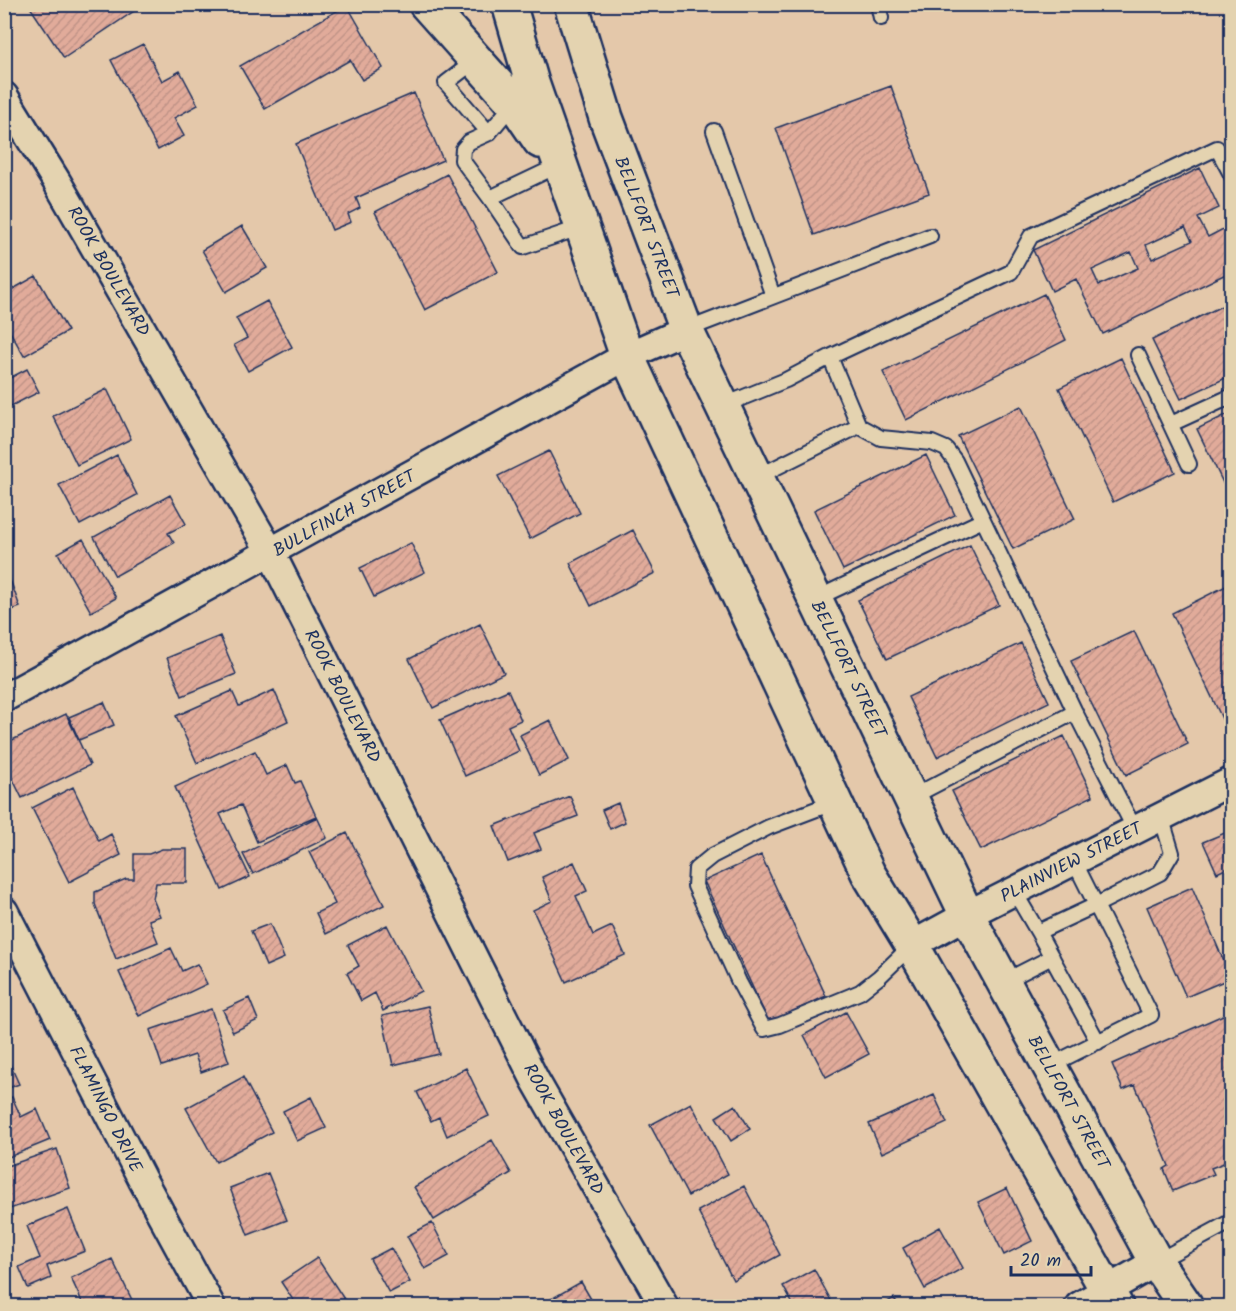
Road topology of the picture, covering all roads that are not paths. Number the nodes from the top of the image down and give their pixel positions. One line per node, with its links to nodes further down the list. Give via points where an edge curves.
1 (426, 4): 4 (main road)
2 (509, 4): 9 (main road)
3 (571, 4): 15 (main road, BELLFORT STREET, via 606,118)
4 (476, 60): 6 (main road); 8 (lane, via 446,83)
5 (4, 96): 26 (street, ROOK BOULEVARD)
6 (514, 103): 8 (lane); 9 (main road)
7 (714, 131): 14 (lane)
8 (489, 133): 11 (lane, via 469,142 462,159)
9 (561, 171): 11 (lane); 12 (main road)
10 (1232, 176): 18 (lane, via 1217,148 1031,236 1011,272)
11 (490, 198): 12 (lane, via 523,247)
12 (583, 227): 17 (main road)
13 (930, 236): 14 (lane)
14 (773, 296): 15 (lane)
15 (686, 330): 17 (street, BULLFINCH STREET); 20 (main road, BELLFORT STREET)
16 (1138, 355): 21 (lane)
17 (627, 356): 26 (street, BULLFINCH STREET); 32 (main road)
18 (830, 357): 20 (lane); 22 (lane)
19 (1232, 396): 21 (lane)
20 (722, 406): 24 (main road, BELLFORT STREET)
21 (1170, 424): 23 (lane)
22 (860, 426): 24 (lane); 25 (lane, via 881,438 932,443 946,449)
23 (1189, 464)
24 (757, 477): 27 (main road, BELLFORT STREET)
25 (983, 520): 27 (lane); 29 (lane)
26 (272, 553): 28 (street, BULLFINCH STREET); 50 (street, ROOK BOULEVARD, via 535,1080)
27 (814, 599): 31 (main road, BELLFORT STREET)
28 (4, 698)
29 (1075, 712): 31 (lane); 34 (lane)
30 (1232, 781): 33 (street, PLAINVIEW STREET)
31 (910, 798): 39 (main road, BELLFORT STREET)
32 (835, 802): 41 (main road, via 868,873); 41 (lane, via 769,827 712,856 696,869 695,886 764,1029 860,992)
33 (1161, 816): 34 (street, PLAINVIEW STREET); 37 (lane, via 1172,853 1160,873)
34 (1135, 830): 35 (street, PLAINVIEW STREET)
35 (1074, 861): 36 (street, PLAINVIEW STREET); 37 (lane)
36 (1014, 891): 39 (street, PLAINVIEW STREET); 40 (lane)
37 (1096, 905): 40 (lane); 44 (lane, via 1151,1015)
38 (4, 911): 49 (street, FLAMINGO DRIVE)
39 (967, 915): 41 (street, PLAINVIEW STREET); 43 (main road, BELLFORT STREET)
40 (1038, 932): 42 (lane)
41 (912, 945): 48 (main road)
42 (1052, 957): 43 (lane); 44 (lane)
43 (1003, 982): 45 (main road, BELLFORT STREET)
44 (1098, 1042): 45 (lane)
45 (1049, 1065): 47 (main road, BELLFORT STREET)
46 (1232, 1221): 47 (lane)
47 (1156, 1262): 48 (street); 51 (main road, BELLFORT STREET)
48 (1101, 1301)
49 (211, 1306)
50 (664, 1306)
51 (1186, 1306)

